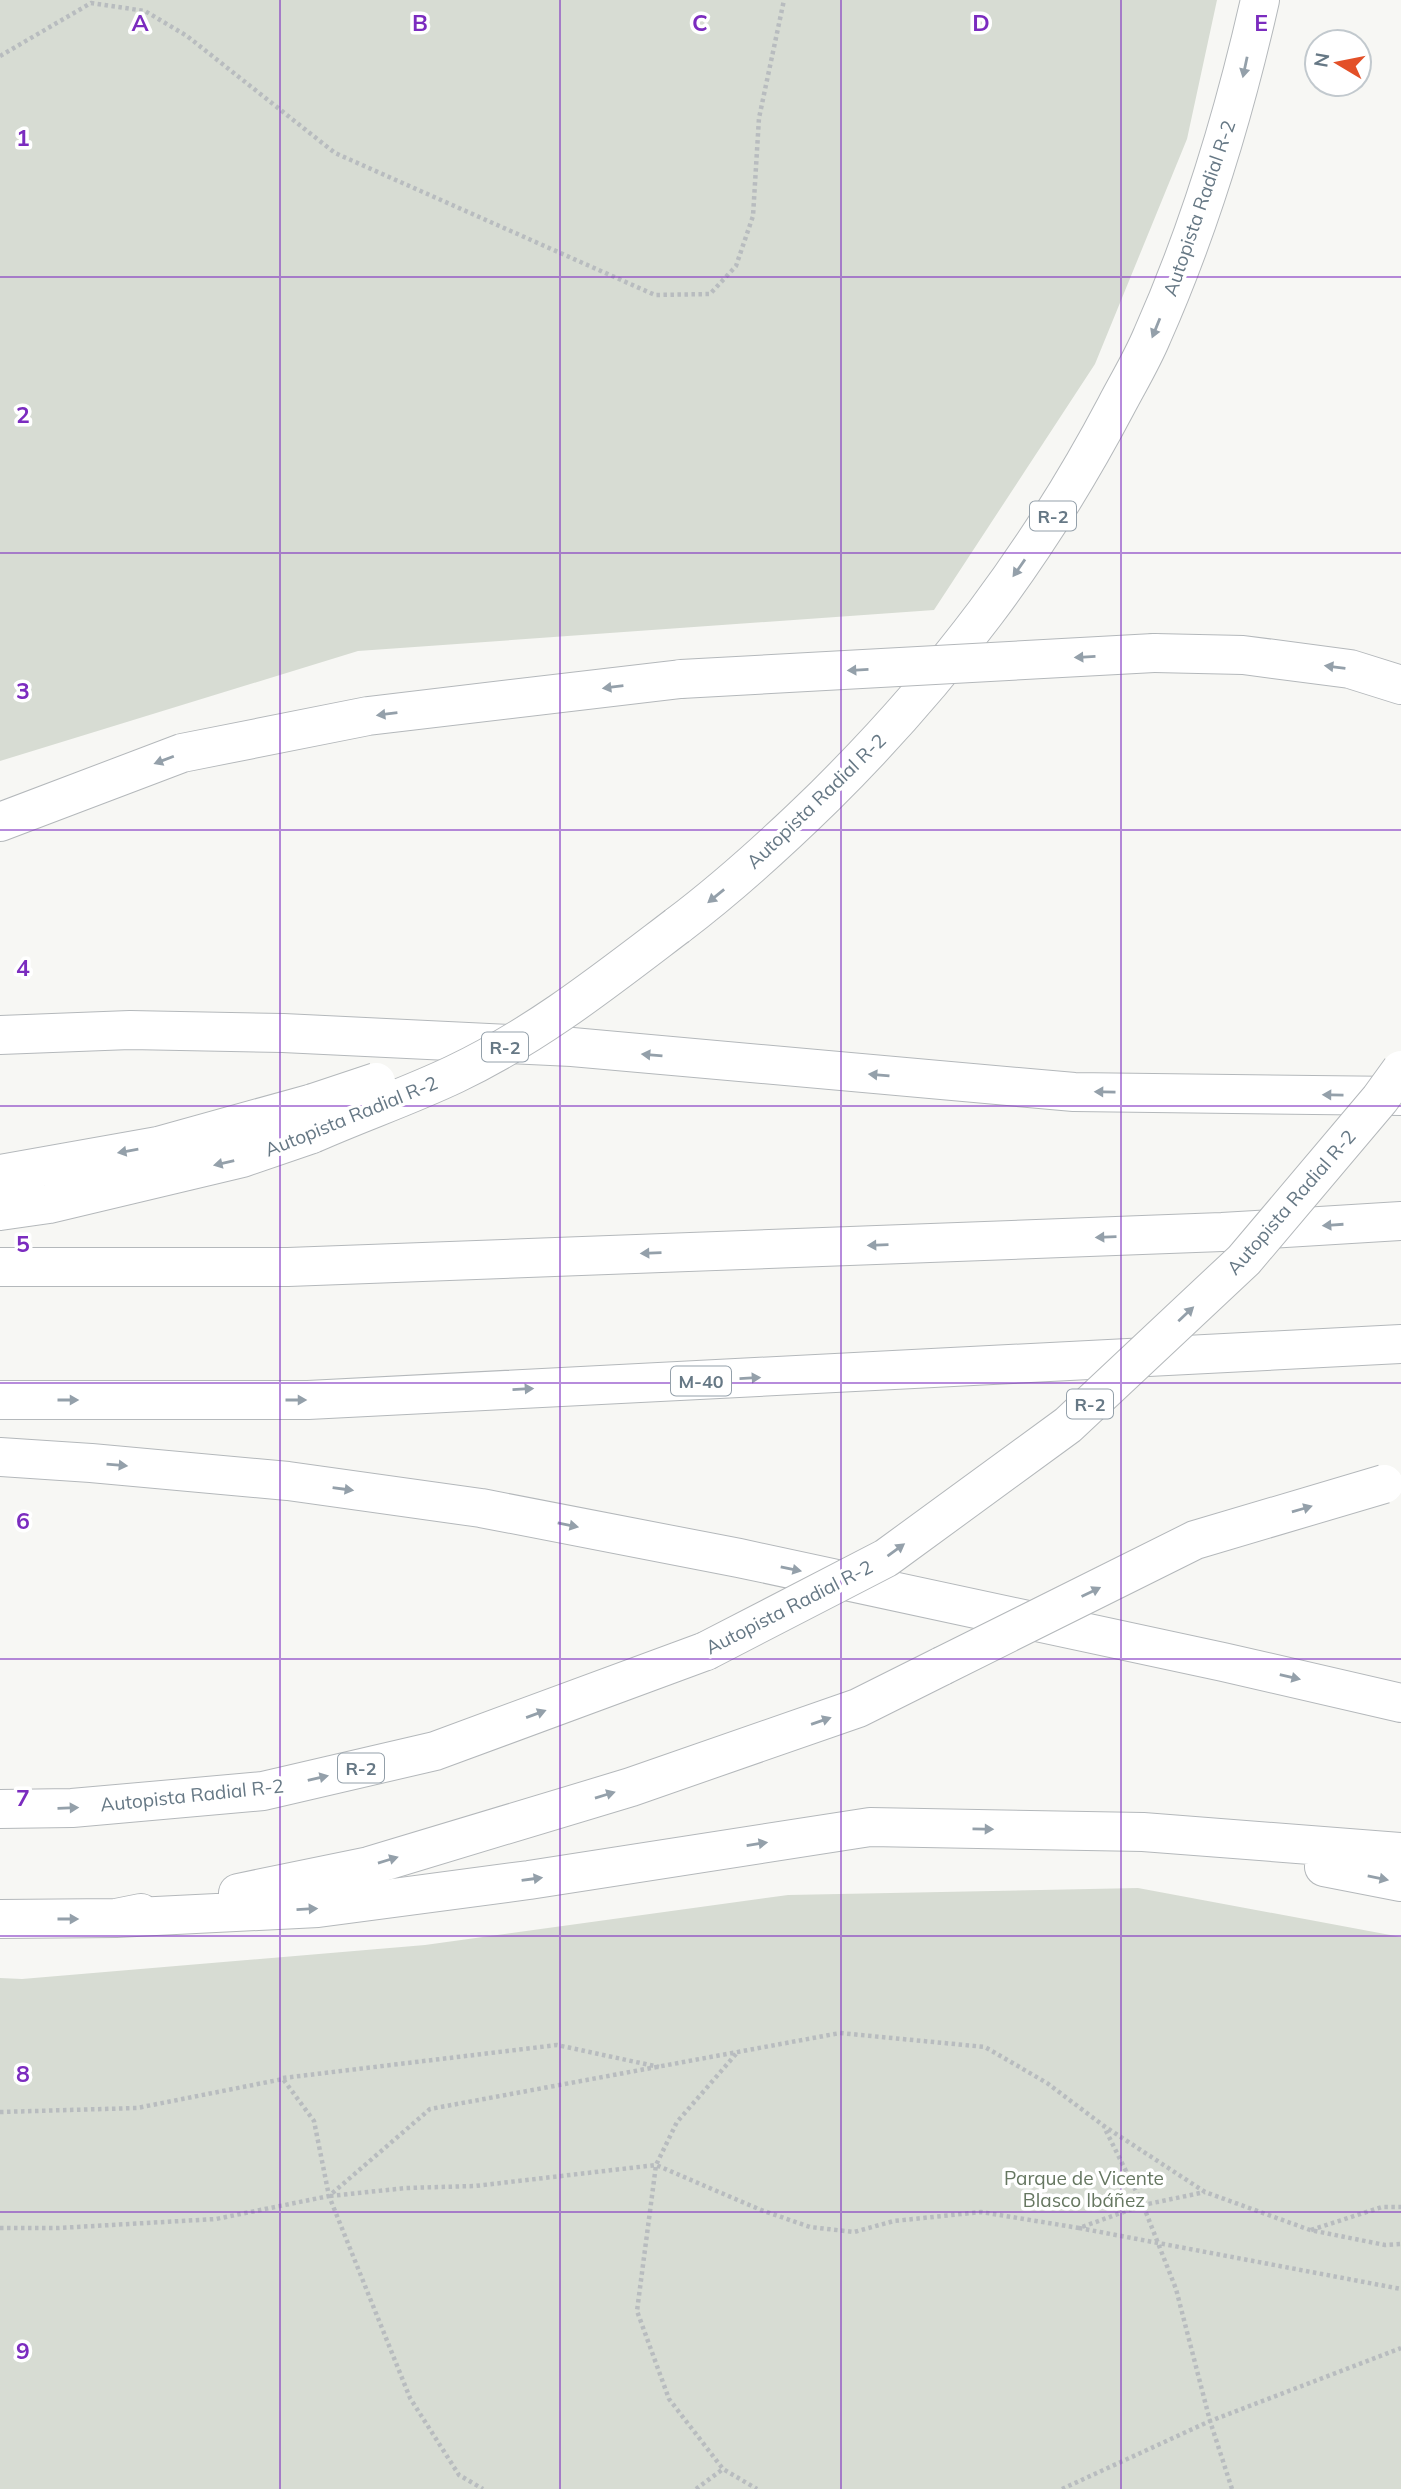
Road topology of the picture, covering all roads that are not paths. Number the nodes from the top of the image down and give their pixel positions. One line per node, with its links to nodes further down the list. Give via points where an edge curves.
1 (1260, 0): 7 (highway, Autopista Radial R-2 / R-2, one-way to 7, bridge, via 1242,81 1195,231 1151,338 1081,473 1033,548 912,705 786,834 718,895 576,1004 455,1074)
2 (1401, 685): 3 (highway, one-way to 3, bridge, via 1350,669 1243,655 1154,653 681,679 368,716 181,753)
3 (0, 822)
4 (0, 1035): 6 (highway, one-way to 4, via 1074,1092 572,1047 296,1034 130,1030)
5 (1401, 1070): 17 (highway, Autopista Radial R-2 / R-2, one-way to 5, bridge, via 72,1808 263,1791 435,1751 706,1651 886,1558 1068,1425 1244,1260)
6 (1401, 1096)
7 (312, 1118): 8 (highway, one-way to 8); 9 (highway, Autopista Radial R-2 / R-2, one-way to 9, via 242,1158 49,1204)
8 (0, 1174)
9 (0, 1211)
10 (1401, 1221): 11 (highway, one-way to 11, via 1222,1232 288,1267)
11 (0, 1267)
12 (1401, 1344): 13 (highway, M-40, one-way to 12, via 308,1400)
13 (0, 1400)
14 (0, 1457): 16 (highway, one-way to 16, via 288,1481 481,1508 766,1564)
15 (1393, 1483): 21 (highway, one-way to 15, bridge, via 369,1866 631,1787 858,1709 1195,1540)
16 (1401, 1703)
17 (0, 1809)
18 (1143, 1832): 19 (highway); 20 (highway, one-way to 20); 21 (highway, one-way to 18, via 318,1908 870,1827)
19 (1401, 1852)
20 (1401, 1882)
21 (116, 1918): 22 (highway, one-way to 21)
22 (0, 1919)

